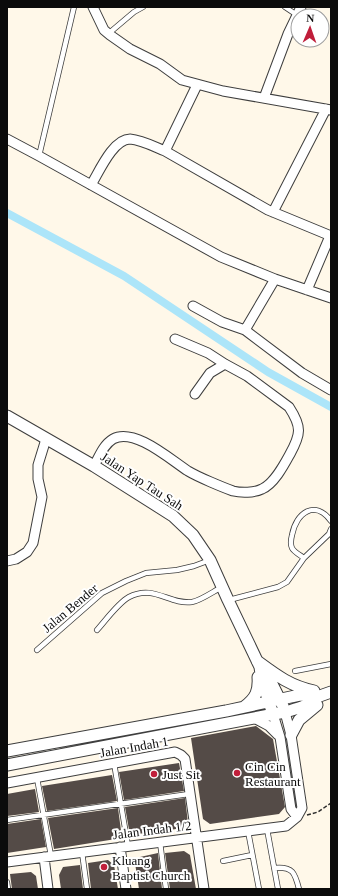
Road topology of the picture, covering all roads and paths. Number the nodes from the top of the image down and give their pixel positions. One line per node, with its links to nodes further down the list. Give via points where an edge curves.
1 (74, 7): 11 (lane)
2 (93, 7): 5 (street)
3 (142, 7): 5 (lane)
4 (290, 31): 7 (street)
5 (108, 34): 6 (street, via 182,80)
6 (197, 85): 7 (street); 10 (street)
7 (264, 98): 8 (street)
8 (329, 109): 13 (street)
9 (7, 139): 11 (street)
10 (165, 151): 12 (street, via 131,139 123,141 110,153); 13 (street)
11 (39, 156): 12 (street)
12 (91, 185): 15 (street, via 221,257)
13 (273, 212): 14 (street)
14 (330, 236): 16 (street)
15 (275, 279): 16 (street); 19 (street)
16 (307, 290): 17 (street)
17 (331, 298)
18 (193, 306): 19 (street, via 222,322)
19 (245, 330): 22 (street)
20 (175, 339): 21 (street, via 208,353)
21 (225, 364): 23 (street, via 210,373); 26 (street, via 247,376 289,407 298,424 298,440 280,472 264,489 254,492 234,491 190,472 133,438 112,440)
22 (331, 390)
23 (195, 394)
24 (7, 416): 25 (street, Jalan Yap Tau Sah)
25 (46, 439): 26 (street, Jalan Yap Tau Sah); 31 (street, via 38,465 42,497 33,543 27,552)
26 (94, 466): 30 (street, Jalan Yap Tau Sah, via 173,516 193,535)
27 (331, 521): 29 (lane, via 320,511 312,510 299,516 293,529 291,543 292,548)
28 (331, 529): 29 (lane)
29 (304, 558): 33 (lane, via 287,582 278,587)
30 (210, 560): 32 (street, Jalan Yap Tau Sah); 35 (lane, Jalan Bender, via 177,570 146,573 102,593)
31 (7, 561)
32 (222, 587): 33 (street, Jalan Yap Tau Sah); 34 (lane, via 194,602 173,600 151,592 138,594 125,600)
33 (228, 600): 36 (street, Jalan Yap Tau Sah)
34 (97, 630)
35 (37, 650)
36 (259, 664): 39 (street, via 291,685 316,692); 41 (street); 42 (street, Jalan Yap Tau Sah); 43 (street, via 257,690 252,701)
37 (331, 664): 38 (lane)
38 (295, 671)
39 (331, 692): 40 (street); 47 (street)
40 (317, 697): 41 (street, via 300,695); 44 (street, via 305,707)
41 (280, 699): 42 (street); 44 (street)
42 (268, 702): 43 (street); 45 (street, Jalan Yap Tau Sah)
43 (242, 708): 48 (street)
44 (285, 712): 45 (street); 47 (street)
45 (273, 714): 46 (street); 47 (street)
46 (254, 718): 47 (street); 50 (street)
47 (285, 736): 57 (street, via 302,808)
48 (7, 751)
49 (114, 763): 51 (street, Jalan Indah 1); 53 (street, Jalan Indah 1, via 175,752 181,754 185,759); 55 (lane)
50 (7, 765)
51 (37, 778): 52 (street, Jalan Indah 1); 56 (lane)
52 (7, 783)
53 (189, 794): 55 (lane); 61 (street, Jalan Indah 1)
54 (331, 803): 57 (path, via 318,812)
55 (121, 804): 56 (lane); 63 (lane)
56 (44, 815): 58 (lane); 66 (lane)
57 (296, 818): 59 (street, Jalan Indah 1/2, via 286,826)
58 (7, 820)
59 (267, 829): 60 (street, Jalan Indah 1/2); 69 (lane)
60 (248, 831): 61 (street, Jalan Indah 1/2); 65 (lane)
61 (196, 837): 62 (street, Jalan Indah 1/2); 76 (street, Jalan Indah 1)
62 (160, 842): 63 (street, Jalan Indah 1/2); 75 (lane)
63 (124, 846): 64 (street, Jalan Indah 1/2); 74 (street)
64 (82, 852): 66 (street, Jalan Indah 1/2); 73 (lane)
65 (252, 855): 67 (lane); 77 (lane)
66 (47, 856): 68 (street, Jalan Indah 1/2); 72 (street)
67 (223, 861)
68 (7, 862)
69 (274, 868): 78 (lane); 79 (lane, via 282,867 292,871)
70 (7, 882): 71 (lane)
71 (8, 889)
72 (48, 889)
73 (87, 889)
74 (126, 889)
75 (166, 889)
76 (204, 889)
77 (259, 889)
78 (278, 889)
79 (299, 889)

